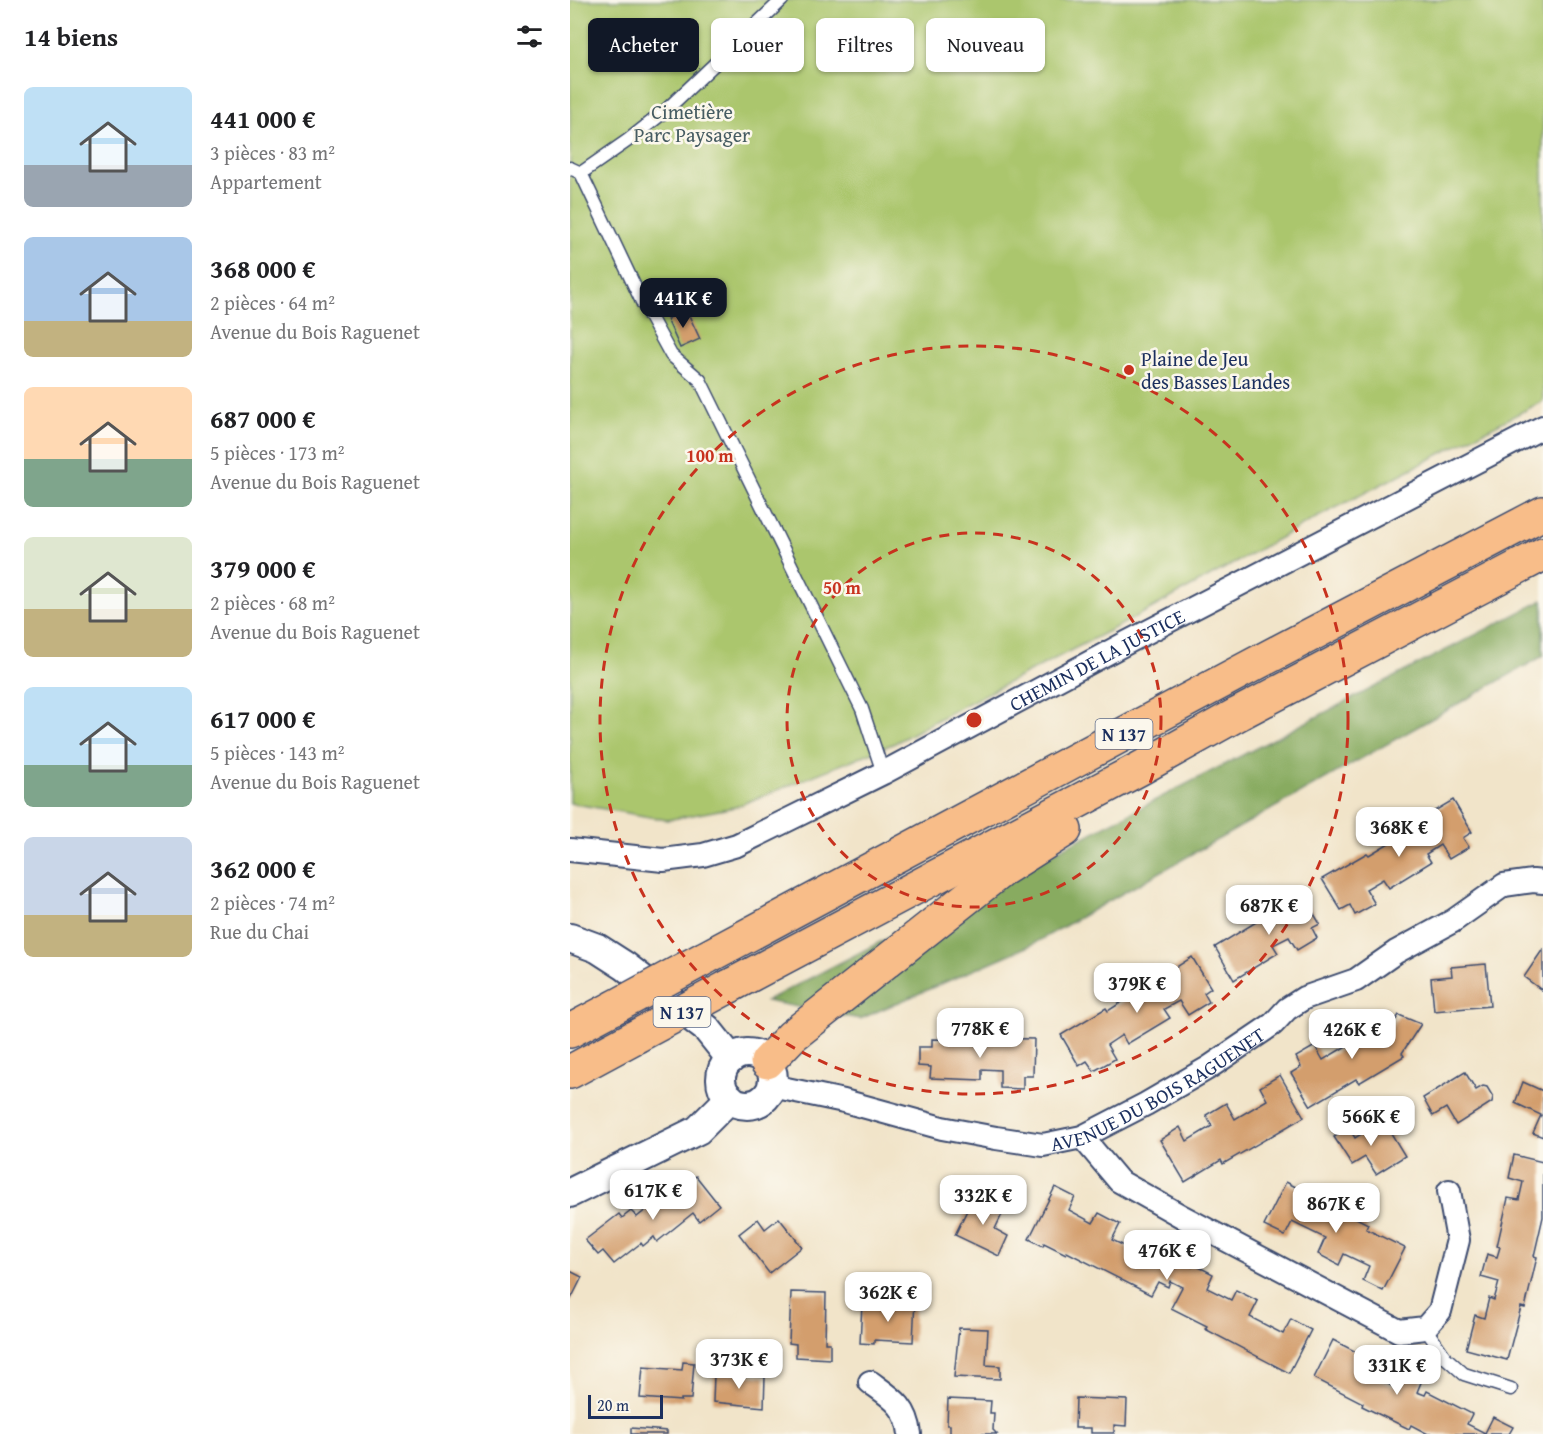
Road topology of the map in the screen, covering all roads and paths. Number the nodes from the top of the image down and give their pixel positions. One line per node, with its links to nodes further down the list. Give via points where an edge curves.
1 (782, 0): 2 (lane, via 664,111 627,141)
2 (576, 170): 7 (lane, via 671,355 700,380 862,710)
3 (1543, 427): 7 (street, CHEMIN DE LA JUSTICE)
4 (1543, 513): 11 (highway, N 137, bridge)
5 (1543, 554): 6 (highway, N 137)
6 (1139, 769): 13 (highway, N 137, bridge); 14 (highway, via 1119,800 1002,870 792,1036)
7 (883, 773): 8 (street, CHEMIN DE LA JUSTICE, via 737,845 703,855 663,860)
8 (570, 850)
9 (1543, 882): 16 (street, AVENUE DU BOIS RAGUENET, via 1504,885 1356,980 1304,998 1208,1068)
10 (570, 938): 12 (street, via 597,948 625,966 707,1029)
11 (570, 1031)
12 (730, 1059): 14 (street, via 737,1054 753,1053); 15 (street, via 724,1065 721,1083)
13 (570, 1072)
14 (769, 1074): 15 (street, via 768,1093 754,1103 737,1103); 16 (street, AVENUE DU BOIS RAGUENET, via 844,1101 942,1128 1043,1145)
15 (730, 1098): 18 (street, via 698,1130)
16 (1082, 1137): 19 (street, via 1119,1181 1183,1217 1399,1331)
17 (1449, 1191): 19 (street, via 1458,1240 1440,1311)
18 (570, 1193)
19 (1425, 1328): 21 (lane, via 1445,1357 1464,1374)
20 (870, 1382): 22 (street, via 898,1402 908,1420)
21 (1511, 1389)
22 (910, 1434)

